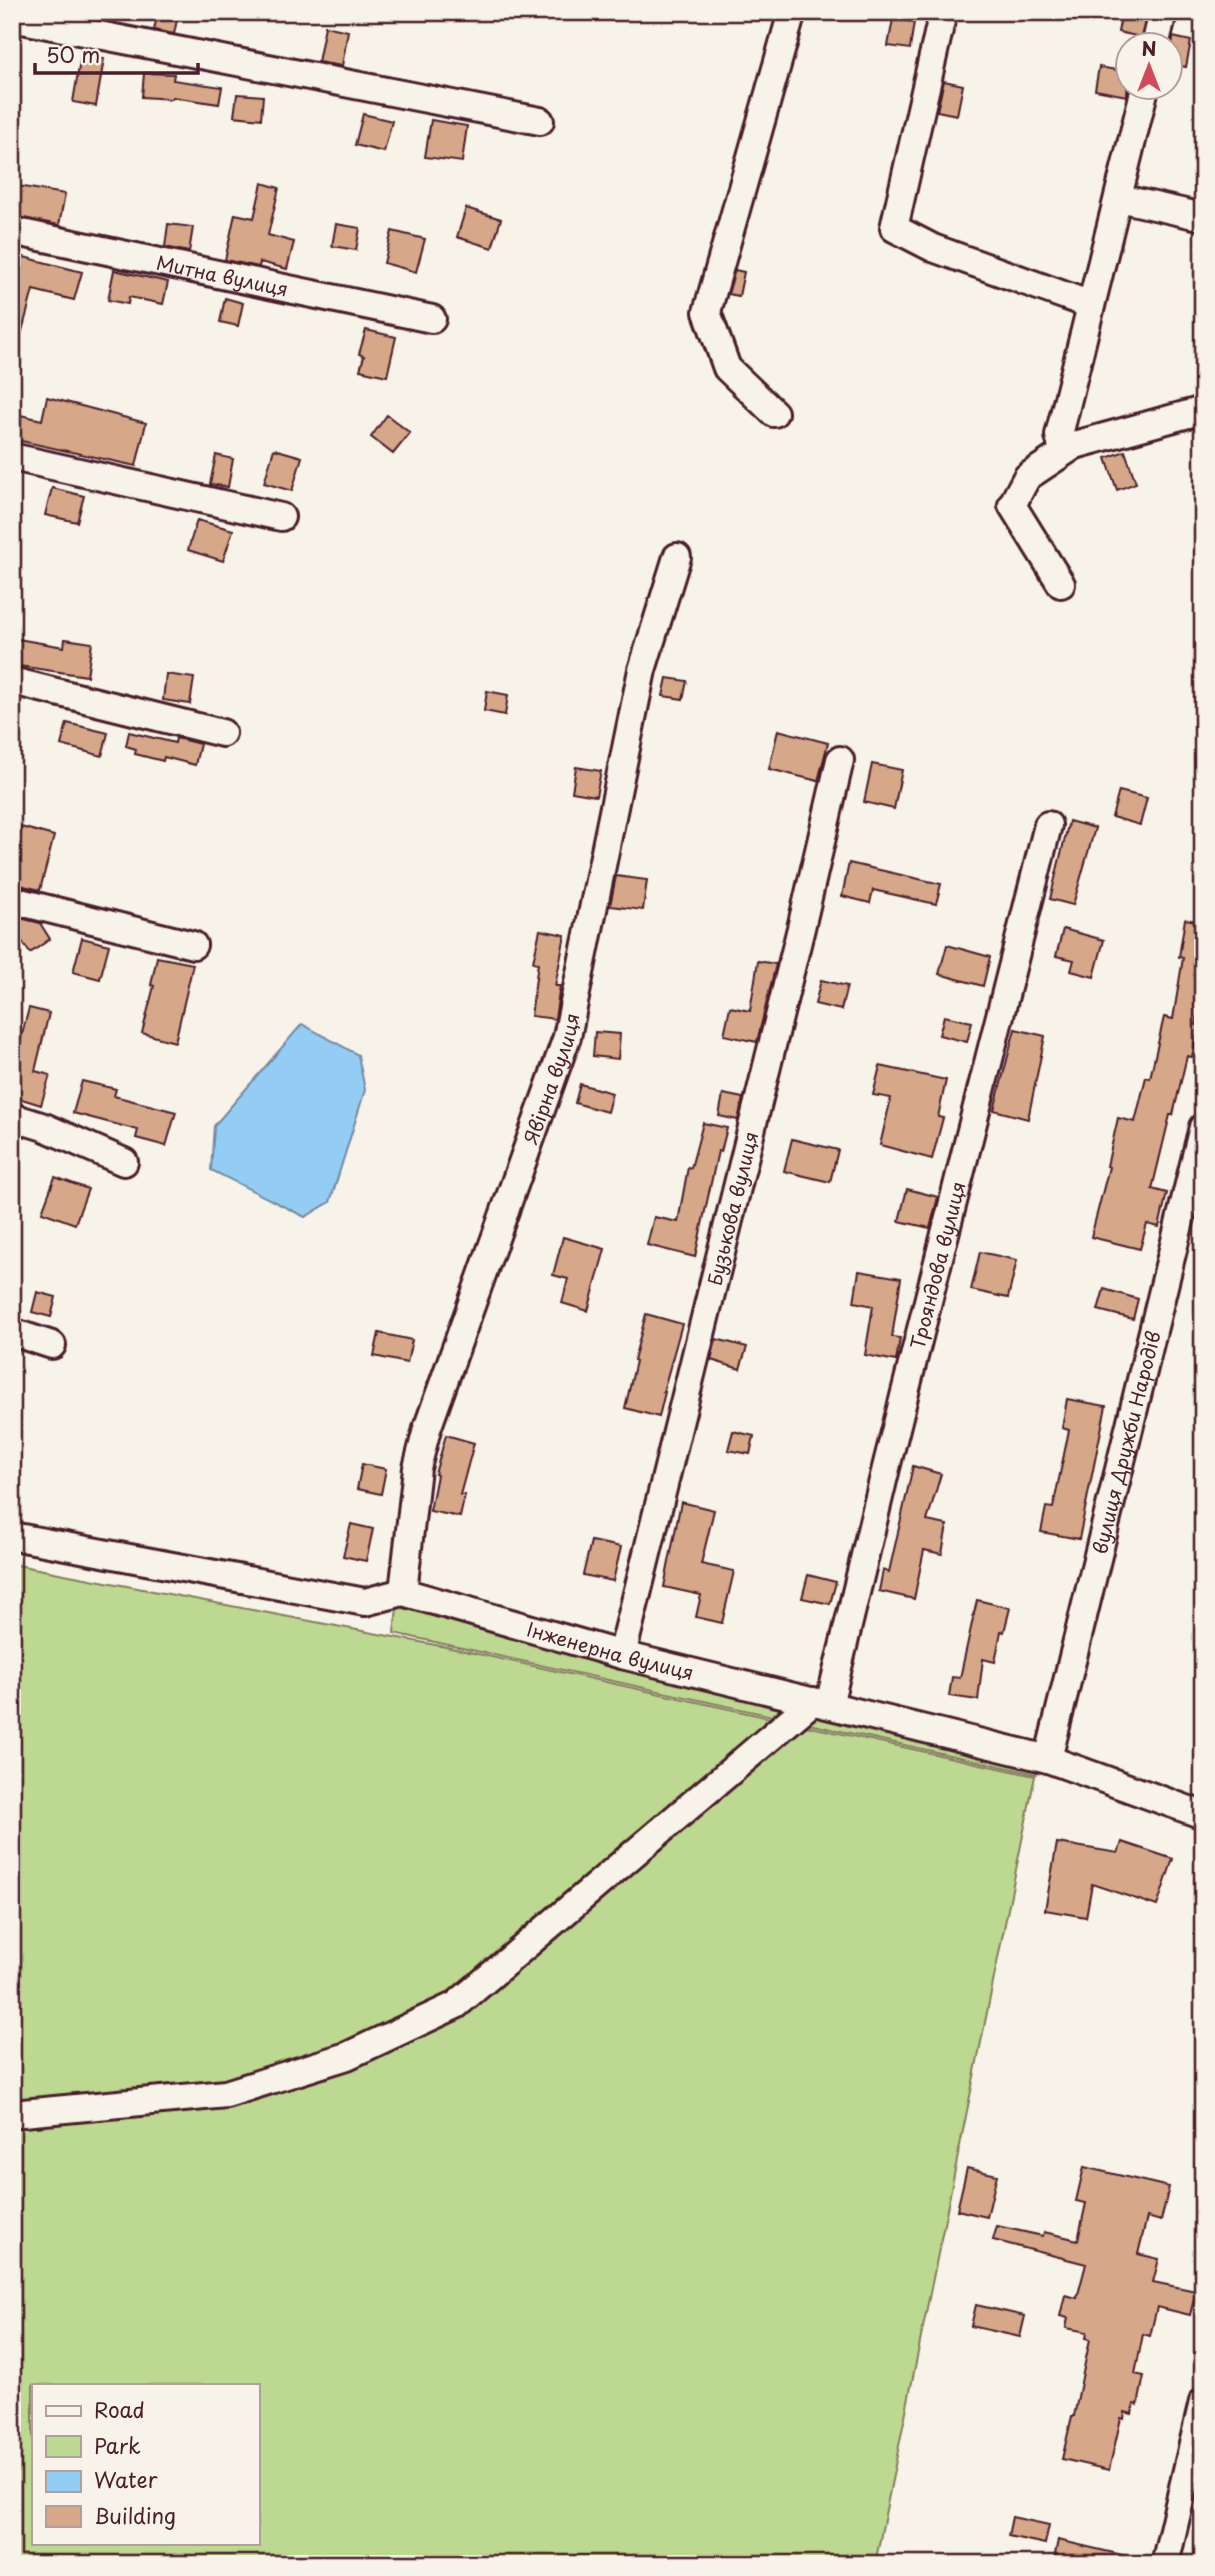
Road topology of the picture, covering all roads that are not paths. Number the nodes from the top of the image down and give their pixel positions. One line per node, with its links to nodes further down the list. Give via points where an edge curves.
1 (792, 12): 14 (street, via 707,312 727,368)
2 (943, 12): 11 (street, via 894,228 933,248)
3 (1163, 12): 5 (street)
4 (12, 18): 7 (street)
5 (1158, 32)
6 (1142, 102): 8 (street)
7 (540, 121)
8 (1119, 198): 9 (street); 11 (street)
9 (1203, 217)
10 (12, 231): 12 (street, Митна вулиця)
11 (1091, 305): 15 (street, via 1059,435 1061,443)
12 (432, 319)
13 (1203, 410): 15 (street)
14 (774, 413)
15 (1075, 445): 19 (street, via 1027,477 1012,505)
16 (12, 457): 17 (street)
17 (281, 517)
18 (677, 557): 32 (street, Явірна вулиця, via 642,670 567,1037 427,1429)
19 (1061, 584)
20 (12, 681): 21 (street)
21 (222, 733)
22 (840, 760): 33 (street, Бузькова вулиця)
23 (1048, 825): 34 (street, Трояндова вулиця, via 886,1468)
24 (12, 900): 25 (street)
25 (192, 945)
26 (12, 1116): 28 (street)
27 (1203, 1126): 35 (street, вулиця Дружби Народів)
28 (124, 1162)
29 (12, 1332): 30 (street)
30 (52, 1345)
31 (12, 1536): 32 (street, via 365,1602)
32 (402, 1592): 33 (street, Інженерна вулиця)
33 (622, 1654): 34 (street, Інженерна вулиця)
34 (821, 1703): 35 (street, Інженерна вулиця); 37 (street, via 456,2005 347,2056 226,2094)
35 (1048, 1759): 36 (street, Інженерна вулиця)
36 (1203, 1815)
37 (12, 2114)
38 (1203, 2402): 39 (street)
39 (1165, 2564)

